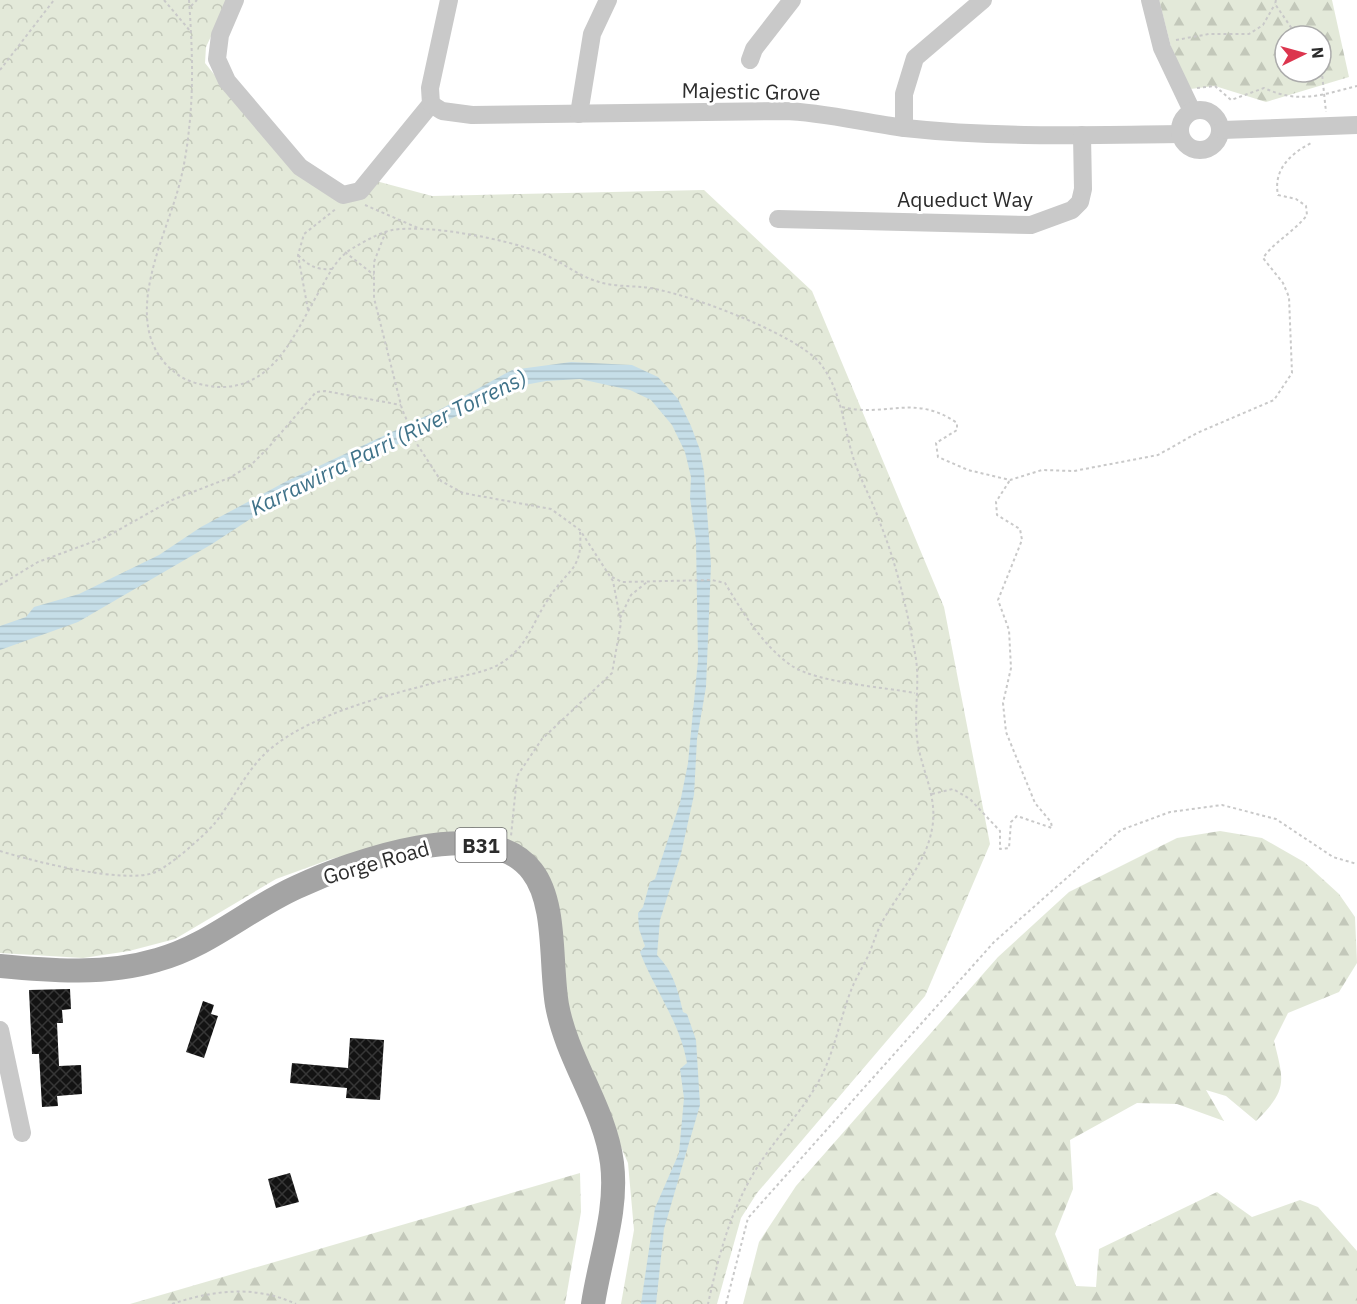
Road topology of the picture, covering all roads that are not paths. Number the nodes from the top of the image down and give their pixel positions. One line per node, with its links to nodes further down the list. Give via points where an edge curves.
1 (235, 0): 8 (street, via 220,35 217,59 227,81 300,167 343,195 360,190)
2 (449, 0): 8 (street, via 430,88)
3 (608, 0): 10 (street, via 592,34)
4 (792, 0): 7 (street, via 754,49)
5 (983, 0): 12 (street, via 915,58 904,94)
6 (1150, 0): 9 (street, via 1162,46)
7 (750, 60)
8 (431, 104): 10 (street, Majestic Grove, via 442,111 472,116)
9 (1192, 111): 13 (street, via 1214,114); 14 (street, via 1185,117)
10 (579, 114): 12 (street, Majestic Grove, via 816,112)
11 (1357, 125): 13 (street)
12 (904, 128): 15 (street, Majestic Grove)
13 (1222, 130): 14 (street, via 1217,144 1203,151 1187,146)
14 (1180, 134): 15 (street, Majestic Grove)
15 (1082, 135): 16 (street, Aqueduct Way, via 1080,202 1072,210 1030,225)
16 (777, 219)
17 (0, 966): 20 (main road, Gorge Road / B31, via 81,970 156,961 203,943 296,887 366,861 440,845 469,843 509,852 532,870 542,890 548,910 558,1012 606,1135 612,1162 611,1215)
18 (0, 1030): 19 (street)
19 (21, 1133)
20 (593, 1304)

